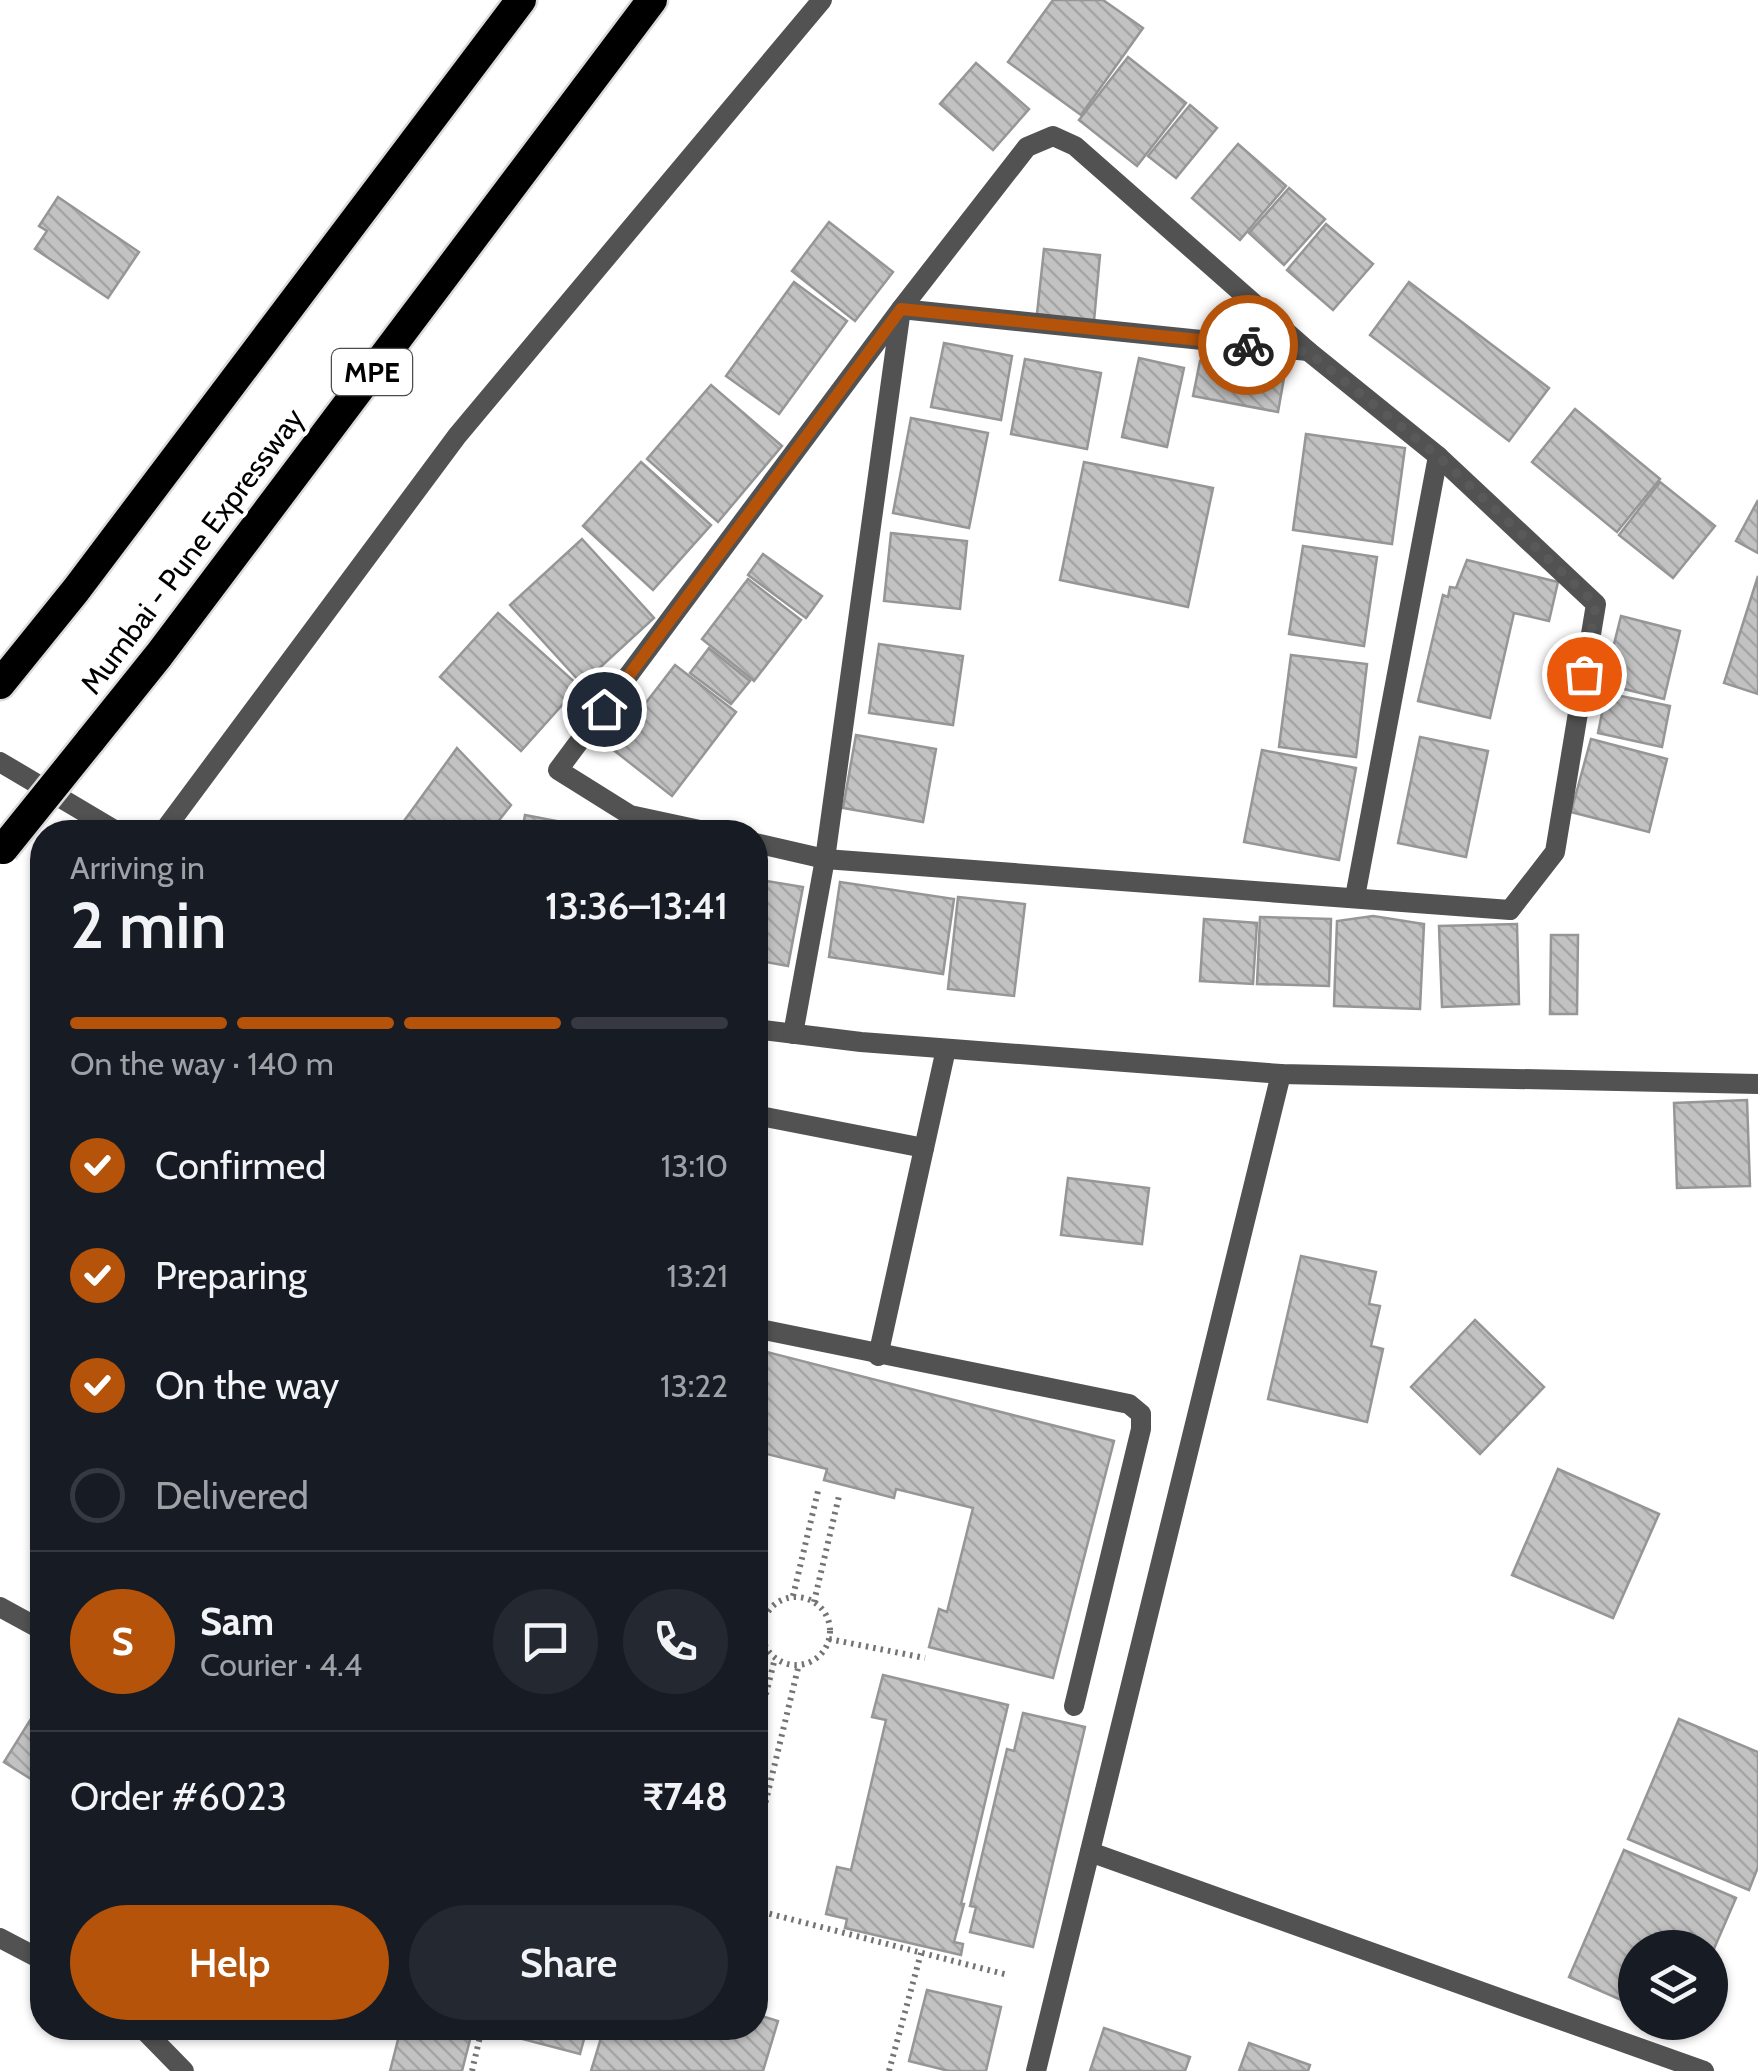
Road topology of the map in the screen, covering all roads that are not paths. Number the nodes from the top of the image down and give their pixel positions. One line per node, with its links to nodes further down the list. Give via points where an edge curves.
1 (520, 0): 7 (highway)
2 (652, 0): 13 (highway, Mumbai - Pune Expressway / MPE, bridge, via 159,655)
3 (822, 0): 10 (street, via 457,436)
4 (901, 309): 5 (street); 5 (street, via 1027,148 1053,136 1075,146); 11 (street, via 558,770 630,815); 14 (street)
5 (1308, 352): 6 (street)
6 (1438, 456): 15 (street); 15 (street, via 1596,604 1555,852 1510,910)
7 (0, 684)
8 (0, 762): 9 (street)
9 (98, 820)
10 (172, 820)
11 (653, 820)
12 (768, 846): 14 (street)
13 (2, 851)
14 (825, 859): 15 (street); 17 (street)
15 (1355, 897)
16 (768, 1031): 17 (street)
17 (794, 1034): 18 (street)
18 (946, 1049): 19 (street); 22 (street)
19 (1281, 1074): 20 (street); 28 (street)
20 (1758, 1084)
21 (768, 1118): 22 (street)
22 (924, 1148): 24 (street)
23 (768, 1331): 24 (street)
24 (878, 1356): 27 (street, via 1129,1404 1141,1414)
25 (0, 1607): 26 (street)
26 (30, 1623)
27 (1074, 1706)
28 (1090, 1852): 33 (street); 34 (street)
29 (0, 1938): 30 (street)
30 (30, 1954)
31 (154, 2040): 32 (street)
32 (184, 2071)
33 (1036, 2071)
34 (1704, 2071)

